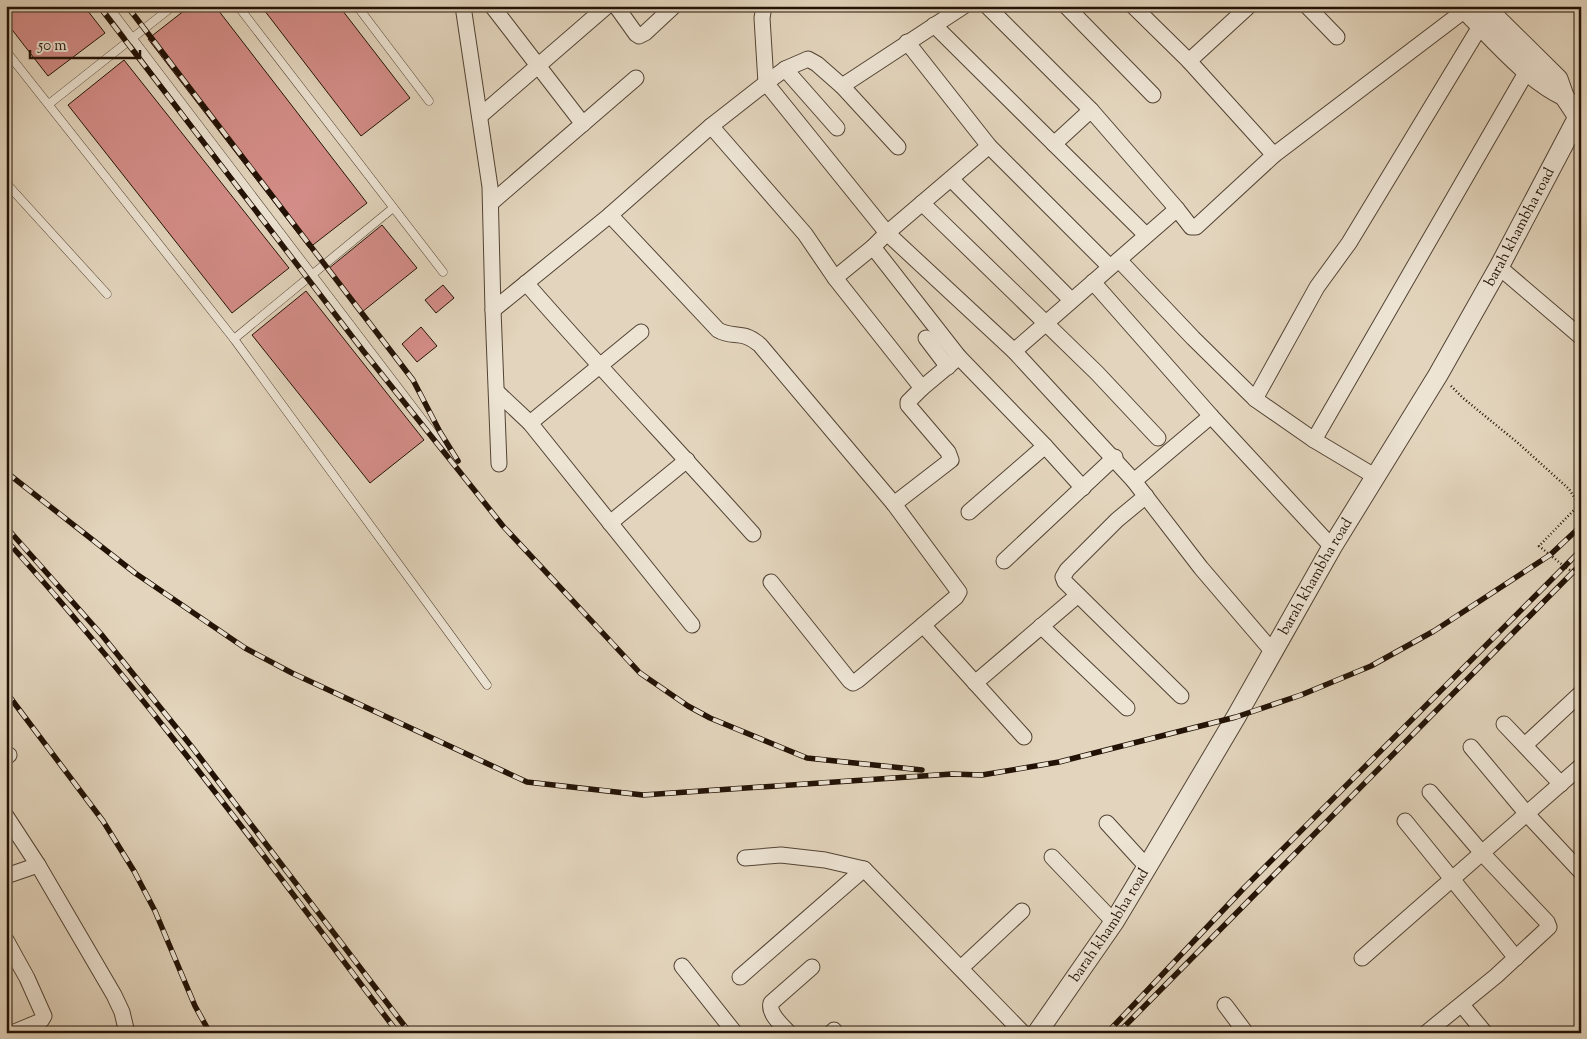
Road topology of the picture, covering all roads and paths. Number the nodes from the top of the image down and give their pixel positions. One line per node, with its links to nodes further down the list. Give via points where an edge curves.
1 (108, 6): 22 (lane)
2 (173, 6): 22 (lane)
3 (238, 6): 50 (lane)
4 (357, 6): 34 (lane)
5 (463, 6): 38 (street)
6 (492, 6): 26 (street)
7 (607, 6): 26 (street)
8 (616, 6): 9 (street, via 636,34 641,36)
9 (674, 6)
10 (764, 6): 30 (street)
11 (964, 6): 19 (street)
12 (987, 6): 36 (street)
13 (1066, 6): 32 (street)
14 (1133, 6): 25 (street)
15 (1249, 6): 25 (street)
16 (1307, 6): 21 (street)
17 (1484, 6): 33 (street, via 1558,79)
18 (1463, 8): 20 (street); 45 (street)
19 (934, 25): 23 (street); 42 (street)
20 (1481, 25): 28 (street); 77 (street, via 1349,243 1317,287)
21 (1337, 37)
22 (132, 38): 35 (lane); 59 (lane)
23 (906, 42): 31 (street); 43 (street)
24 (6, 51): 35 (lane)
25 (1189, 61): 45 (street)
26 (538, 64): 38 (street); 39 (street)
27 (786, 70): 30 (street); 31 (street, via 804,60 812,60); 41 (street)
28 (1527, 71): 33 (street, via 1549,89); 81 (street)
29 (636, 78): 39 (street)
30 (766, 83): 40 (street); 53 (street)
31 (842, 86): 44 (street)
32 (1153, 95)
33 (1564, 96): 37 (street)
34 (429, 101)
35 (49, 104): 70 (lane)
36 (1091, 110): 42 (street); 51 (street)
37 (1579, 115): 57 (street, barah khambha road)
38 (480, 116): 48 (street)
39 (583, 124): 48 (street)
40 (711, 126): 52 (street); 60 (street, via 804,234)
41 (837, 128)
42 (1054, 144): 54 (street)
43 (989, 146): 46 (street); 56 (street)
44 (898, 147)
45 (1274, 155): 51 (street, via 1196,227 1191,227)
46 (951, 179): 49 (street); 64 (street)
47 (6, 183): 63 (lane)
48 (491, 203): 65 (street)
49 (922, 203): 53 (street); 66 (street)
50 (393, 208): 58 (lane); 59 (lane)
51 (1176, 209): 54 (street)
52 (610, 215): 62 (street); 91 (street, via 718,330 748,336 760,345)
53 (887, 233): 55 (street); 71 (street)
54 (1146, 235): 56 (street)
55 (872, 247): 60 (street); 72 (street)
56 (1114, 264): 61 (street); 77 (street)
57 (1499, 267): 68 (street); 74 (street, barah khambha road)
58 (443, 272)
59 (312, 274): 70 (lane); 83 (lane)
60 (835, 278): 75 (street)
61 (1093, 282): 64 (street); 78 (street)
62 (526, 283): 65 (street); 73 (street)
63 (107, 294)
64 (1071, 300): 66 (street)
65 (493, 310): 76 (street)
66 (1046, 323): 71 (street); 80 (street)
67 (641, 332): 73 (street)
68 (1581, 337)
69 (926, 338): 72 (street)
70 (234, 339): 105 (lane)
71 (1014, 351): 84 (street)
72 (953, 362): 75 (street); 82 (street)
73 (599, 367): 79 (street); 85 (street)
74 (1438, 375): 87 (street, barah khambha road); 97 (path, via 1569,489 1577,507 1539,546)
75 (922, 388): 91 (street, via 908,405 948,452 951,460)
76 (497, 392): 79 (street); 86 (street)
77 (1255, 399): 81 (street)
78 (1211, 416): 88 (street); 95 (street)
79 (530, 423): 93 (street)
80 (1158, 438)
81 (1314, 440): 87 (street)
82 (1046, 446): 89 (street); 92 (street)
83 (444, 448)
84 (1115, 458): 88 (street); 89 (street)
85 (687, 460): 93 (street); 94 (street)
86 (500, 464)
87 (1376, 477): 95 (street, barah khambha road)
88 (1134, 481): 90 (street)
89 (1083, 488): 96 (street)
90 (1146, 496): 99 (street, via 1064,573 1065,582); 103 (street, via 1201,568)
91 (894, 504): 100 (street, via 959,592)
92 (969, 512)
93 (610, 523): 101 (street)
94 (754, 534)
95 (1332, 547): 103 (street, barah khambha road)
96 (1004, 561)
97 (1581, 577)
98 (771, 582): 100 (street, via 853,683)
99 (1078, 595): 102 (street); 107 (street)
100 (922, 624): 104 (street)
101 (692, 625)
102 (1041, 626): 104 (street); 108 (street)
103 (1273, 652): 123 (street, barah khambha road)
104 (975, 683): 110 (street)
105 (487, 685)
106 (1581, 693): 111 (street)
107 (1181, 696)
108 (1127, 708)
109 (1504, 724): 111 (street)
110 (1024, 737)
111 (1525, 746): 113 (street)
112 (1471, 747): 115 (street)
113 (1573, 778): 115 (street)
114 (1430, 792): 119 (street)
115 (1527, 814): 119 (street); 125 (street)
116 (6, 816): 122 (street)
117 (1405, 821): 127 (street)
118 (1107, 823): 123 (street)
119 (1482, 853): 127 (street); 132 (street, via 1549,927)
120 (1052, 857): 129 (street)
121 (745, 858): 124 (street, via 781,855)
122 (38, 865): 126 (street); 140 (street, via 114,995)
123 (1148, 867): 129 (street, barah khambha road)
124 (864, 869): 135 (street); 136 (street)
125 (1581, 872)
126 (6, 876)
127 (1452, 878): 131 (street); 132 (street)
128 (1022, 911): 135 (street)
129 (1114, 922): 144 (street, barah khambha road)
130 (6, 940): 139 (street, via 28,978 44,1016 41,1021)
131 (1362, 958)
132 (1516, 958): 137 (street)
133 (682, 966): 141 (street)
134 (812, 966): 142 (street, via 771,1003 771,1012)
135 (962, 968): 143 (street)
136 (740, 977)
137 (1462, 1005): 146 (street); 147 (street)
138 (1225, 1006): 145 (street)
139 (12, 1033)
140 (127, 1033)
141 (735, 1033)
142 (789, 1033)
143 (1024, 1033)
144 (1037, 1033)
145 (1246, 1033)
146 (1426, 1033)
147 (1485, 1033)

